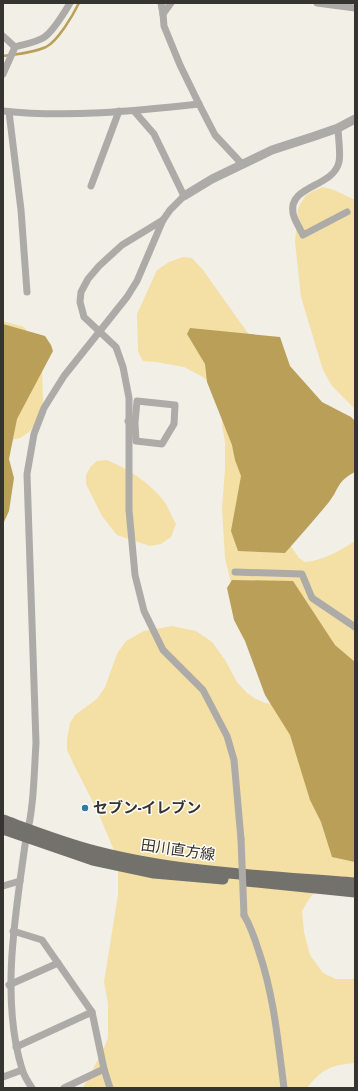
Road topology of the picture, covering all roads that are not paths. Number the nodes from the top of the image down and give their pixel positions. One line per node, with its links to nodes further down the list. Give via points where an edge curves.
1 (70, 3): 8 (street, via 44,37)
2 (161, 3): 6 (street)
3 (172, 3): 6 (street)
4 (317, 3): 5 (street)
5 (355, 8)
6 (164, 14): 10 (street, via 164,26)
7 (3, 36): 8 (street)
8 (14, 48): 9 (street)
9 (4, 72)
10 (198, 104): 12 (street); 16 (street, via 215,135)
11 (119, 111): 12 (street); 13 (street, via 33,114); 17 (street)
12 (134, 111): 18 (street, via 154,134)
13 (6, 112): 21 (street, via 22,210)
14 (355, 119): 15 (street)
15 (338, 128): 16 (street, via 272,150); 19 (street, via 339,162 324,181 300,193 293,200 293,212 303,235)
16 (242, 164): 18 (street)
17 (91, 186)
18 (184, 196): 20 (street)
19 (347, 212)
20 (163, 220): 22 (street, via 137,281); 22 (street, via 122,245 88,279 81,292 80,302 84,317)
21 (27, 292)
22 (100, 332): 23 (street, via 116,347 123,368); 28 (street, via 64,376 44,408 34,434 27,474 36,743)
23 (132, 422): 23 (street, via 136,441 162,444 174,424 175,405 137,401); 47 (street, bridge, via 129,510 135,574 144,611 163,650 203,690 227,736 234,760 244,915 251,926 271,992)
24 (235, 572): 25 (street, via 302,574 312,598)
25 (355, 627)
26 (3, 820): 28 (main road, 田川直方線)
27 (3, 829): 28 (main road, 田川直方線)
28 (28, 834): 29 (street); 30 (main road, 田川直方線, via 154,863); 32 (main road, 田川直方線, via 93,860 154,873)
29 (20, 881): 31 (street); 33 (street)
30 (355, 883)
31 (3, 886)
32 (355, 892)
33 (13, 931): 34 (street); 36 (street, via 42,940)
34 (11, 948): 35 (street); 37 (street)
35 (3, 950)
36 (58, 963): 37 (street); 39 (street)
37 (9, 985): 38 (street)
38 (6, 1012): 40 (street)
39 (92, 1012): 40 (street); 41 (street)
40 (16, 1047): 42 (street)
41 (104, 1069): 45 (street); 46 (street)
42 (22, 1070): 43 (street); 44 (street)
43 (3, 1077)
44 (32, 1088)
45 (64, 1088)
46 (110, 1088)
47 (284, 1088)

